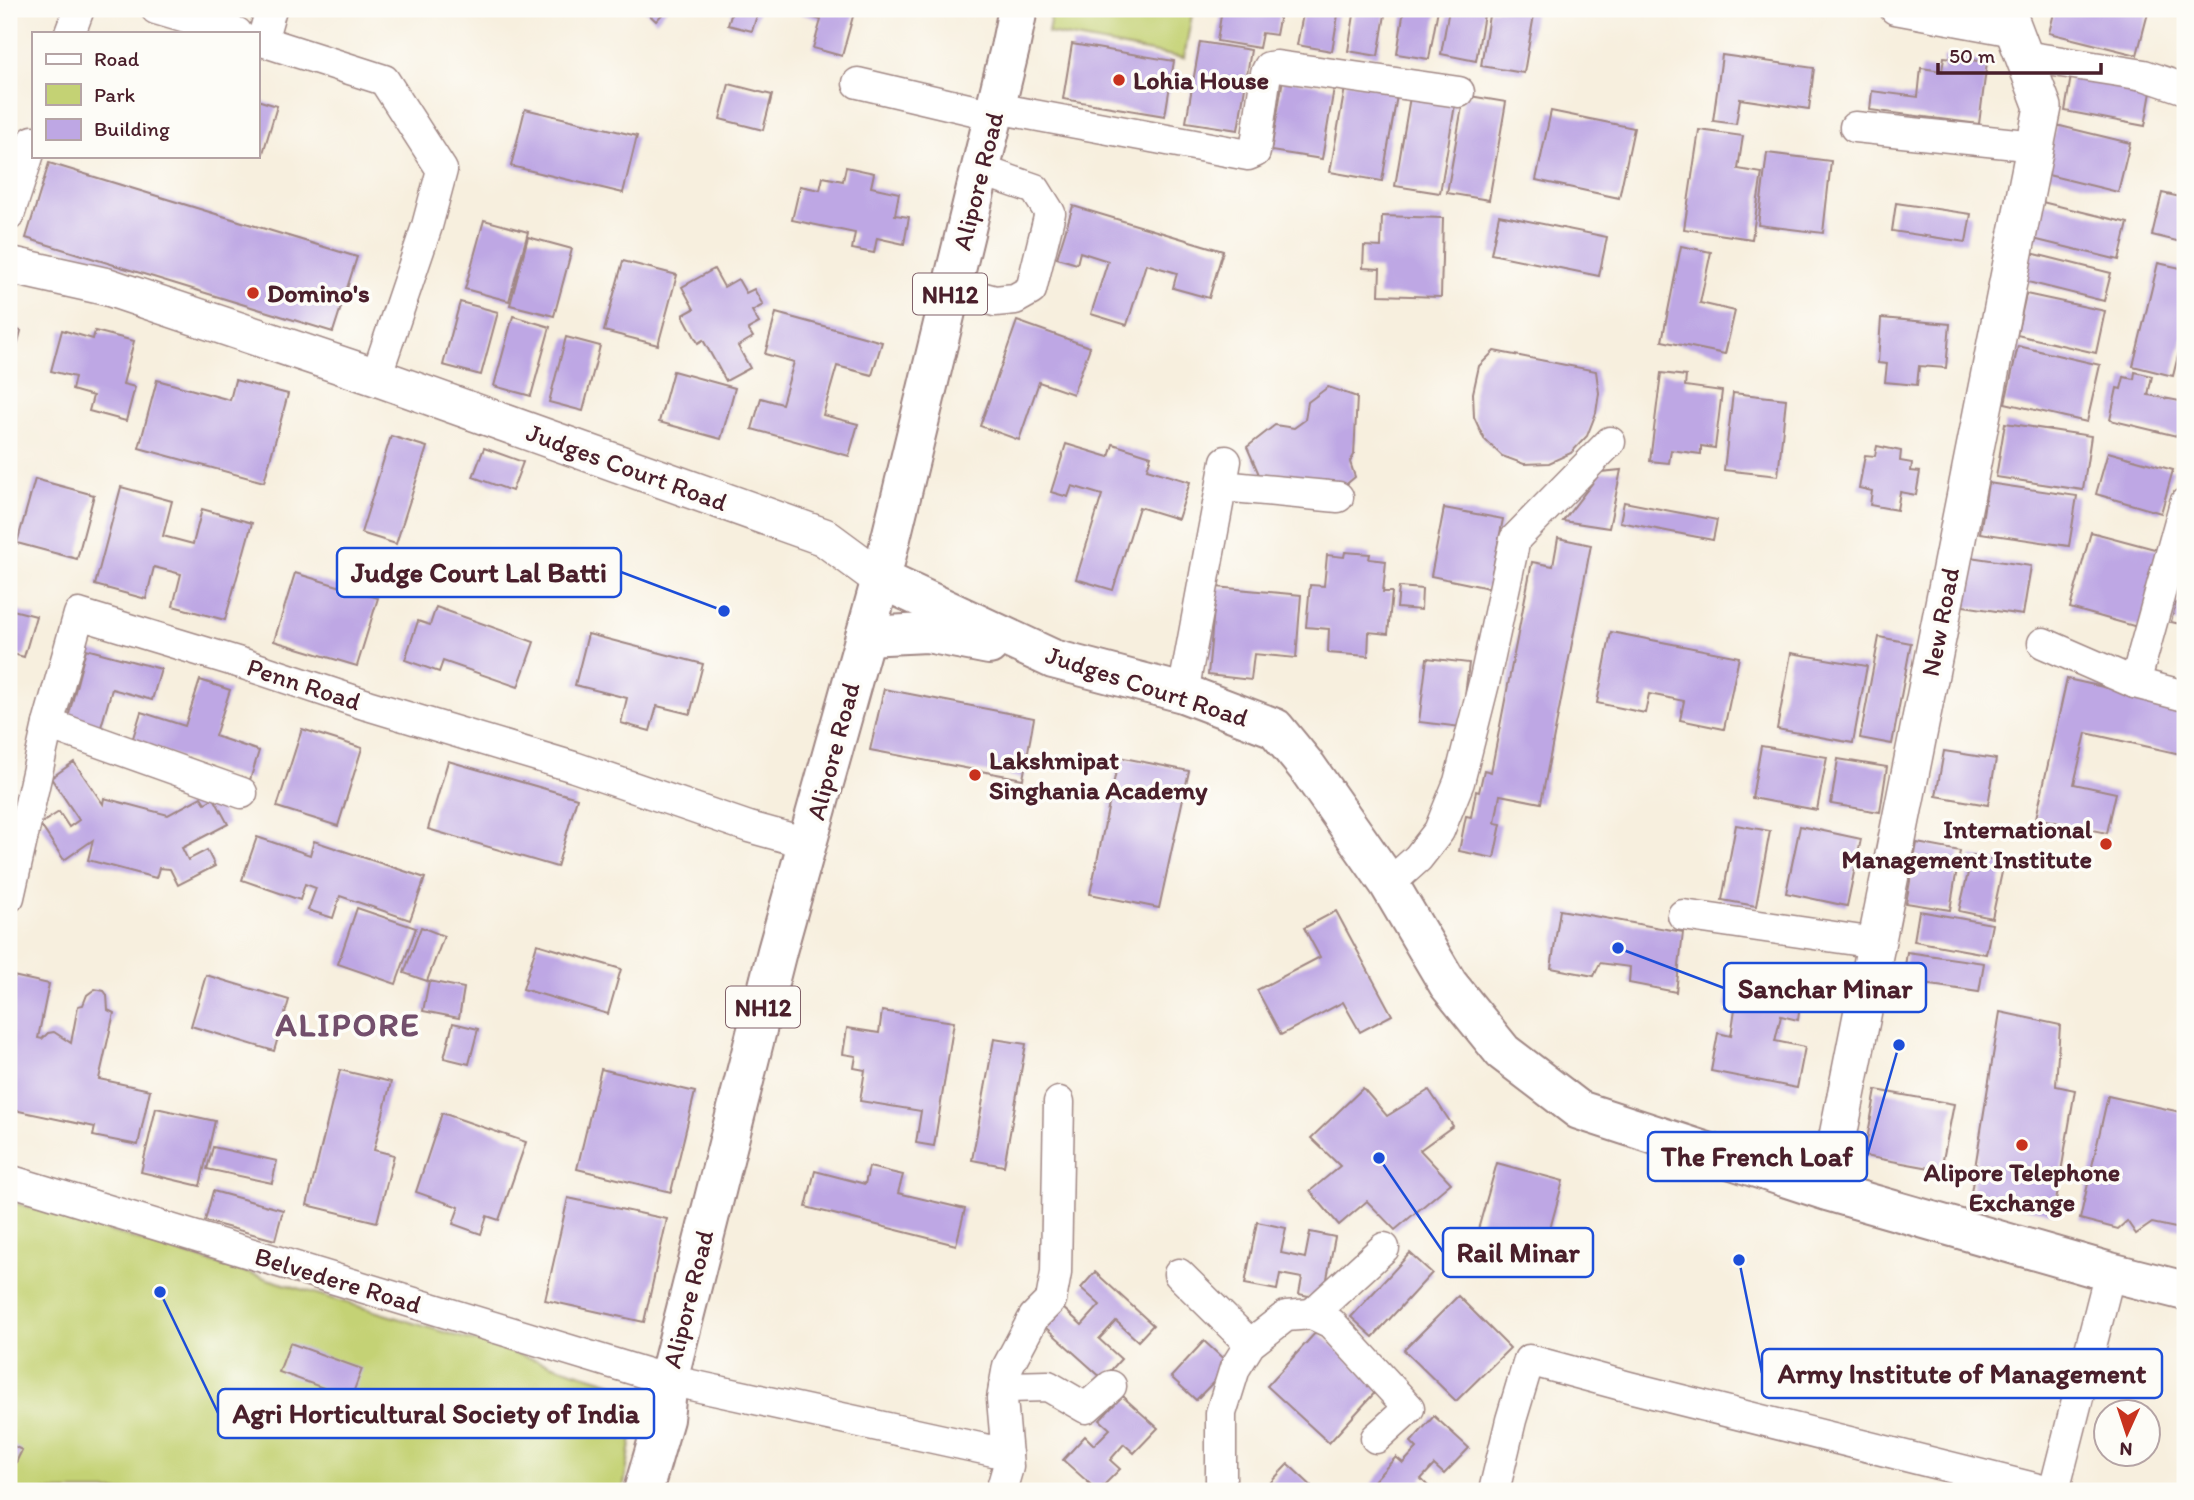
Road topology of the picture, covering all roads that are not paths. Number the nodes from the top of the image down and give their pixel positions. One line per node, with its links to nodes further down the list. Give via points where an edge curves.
1 (79, 9): 6 (street)
2 (156, 9): 7 (street)
3 (271, 9): 8 (street)
4 (1017, 9): 14 (highway, Alipore Road / NH12)
5 (1895, 9): 9 (street)
6 (70, 32)
7 (232, 32)
8 (256, 32)
9 (2015, 32): 12 (street); 18 (main road, New Road, via 2043,107)
10 (259, 40): 23 (street, via 384,79 442,170)
11 (858, 83): 14 (street)
12 (2185, 89)
13 (1459, 92): 14 (street, via 1269,67 1255,152 1248,155)
14 (996, 106): 15 (street); 19 (highway, Alipore Road / NH12)
15 (1132, 121)
16 (1855, 127): 18 (street)
17 (32, 144): 20 (street)
18 (2035, 146): 40 (main road, New Road)
19 (980, 170): 22 (highway, Alipore Road / NH12); 22 (street, via 1035,189 1050,213 1031,290 1014,299 995,301)
20 (9, 215)
21 (9, 265): 23 (main road, Judges Court Road, via 108,287)
22 (951, 289): 27 (highway, Alipore Road / NH12)
23 (376, 377): 27 (main road, Judges Court Road, via 824,537)
24 (1610, 442): 37 (street, via 1515,539 1459,782 1440,831)
25 (1338, 497): 32 (street, via 1224,474)
26 (2185, 503): 31 (street)
27 (881, 579): 28 (highway, Alipore Road / NH12); 30 (highway, Judges Court Road)
28 (865, 636): 30 (highway, via 927,633); 36 (highway, Alipore Road / NH12)
29 (2043, 643): 31 (street)
30 (1053, 659): 32 (highway, Judges Court Road)
31 (2135, 682): 33 (street)
32 (1183, 692): 37 (highway, Judges Court Road, via 1275,728)
33 (2185, 696)
34 (48, 724): 35 (street); 36 (street, Penn Road, via 79,614); 38 (street, Penn Road)
35 (242, 793)
36 (807, 843): 50 (highway, Alipore Road / NH12)
37 (1389, 884): 43 (highway, Judges Court Road, via 1448,984 1503,1052 1579,1110)
38 (9, 897)
39 (1682, 915): 40 (street)
40 (1877, 943): 43 (main road, New Road)
41 (1059, 1102): 52 (street, via 1054,1287 1051,1300 1034,1317 1007,1366)
42 (9, 1180): 50 (street, Belvedere Road)
43 (1827, 1191): 45 (highway, Judges Court Road)
44 (1384, 1248): 48 (street)
45 (2110, 1272): 47 (highway, Judges Court Road); 62 (street)
46 (1179, 1274): 49 (street)
47 (2185, 1291)
48 (1312, 1314): 49 (street, via 1286,1316); 54 (street, via 1331,1323 1409,1408)
49 (1250, 1344): 59 (street, via 1235,1368 1221,1413)
50 (668, 1380): 53 (highway, Alipore Road / NH12); 55 (street, Belvedere Road)
51 (1111, 1385): 52 (street, via 1086,1408 1048,1386)
52 (1004, 1387): 55 (street)
53 (664, 1419): 56 (highway, Alipore Road / NH12); 57 (highway, NH12)
54 (1376, 1438)
55 (1007, 1454): 58 (street)
56 (643, 1491)
57 (665, 1491)
58 (1001, 1491)
59 (1221, 1491)
60 (1494, 1491): 61 (street, via 1529,1360)
61 (2046, 1491)
62 (2054, 1491)

